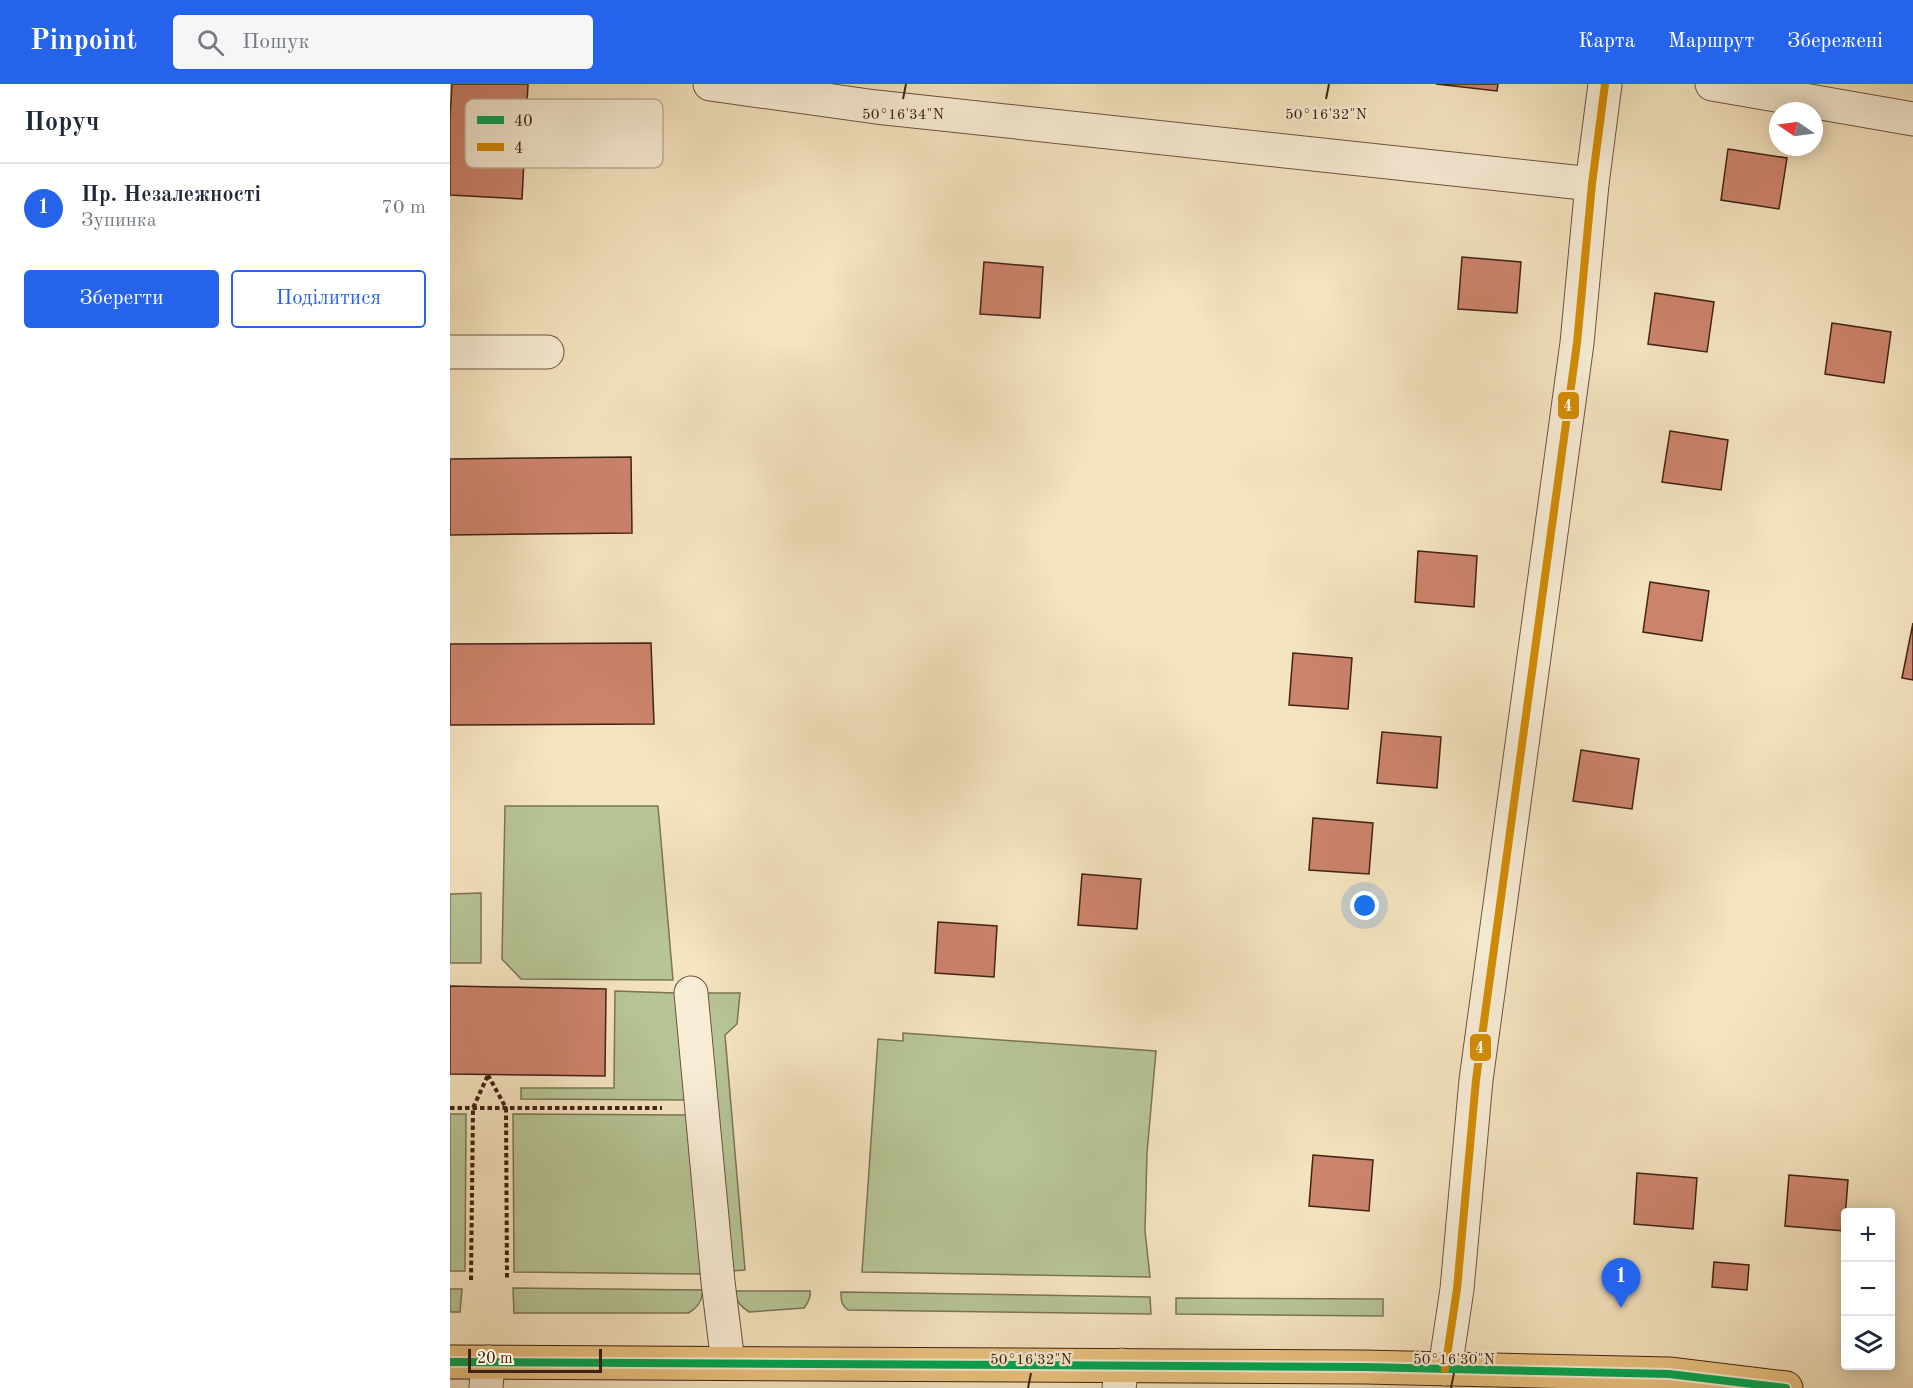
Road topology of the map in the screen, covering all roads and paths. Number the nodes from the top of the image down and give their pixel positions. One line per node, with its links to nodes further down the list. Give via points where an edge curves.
1 (710, 84): 5 (street, via 888,109)
2 (1605, 84): 5 (street)
3 (1712, 84): 4 (street)
4 (1913, 119)
5 (1592, 184): 17 (street, via 1577,343 1476,1080 1457,1289)
6 (450, 352): 7 (street)
7 (547, 352)
8 (691, 993): 12 (street)
9 (450, 1108): 10 (path)
10 (473, 1108): 11 (path); 11 (path, via 488,1075); 13 (path)
11 (507, 1108): 12 (path); 14 (path)
12 (703, 1108): 16 (street)
13 (471, 1280)
14 (507, 1280)
15 (450, 1362): 18 (highway)
16 (728, 1363): 18 (highway); 19 (highway)
17 (1445, 1369): 19 (highway); 20 (highway, via 1669,1374)
18 (487, 1375)
19 (1121, 1376)
20 (1786, 1388)

